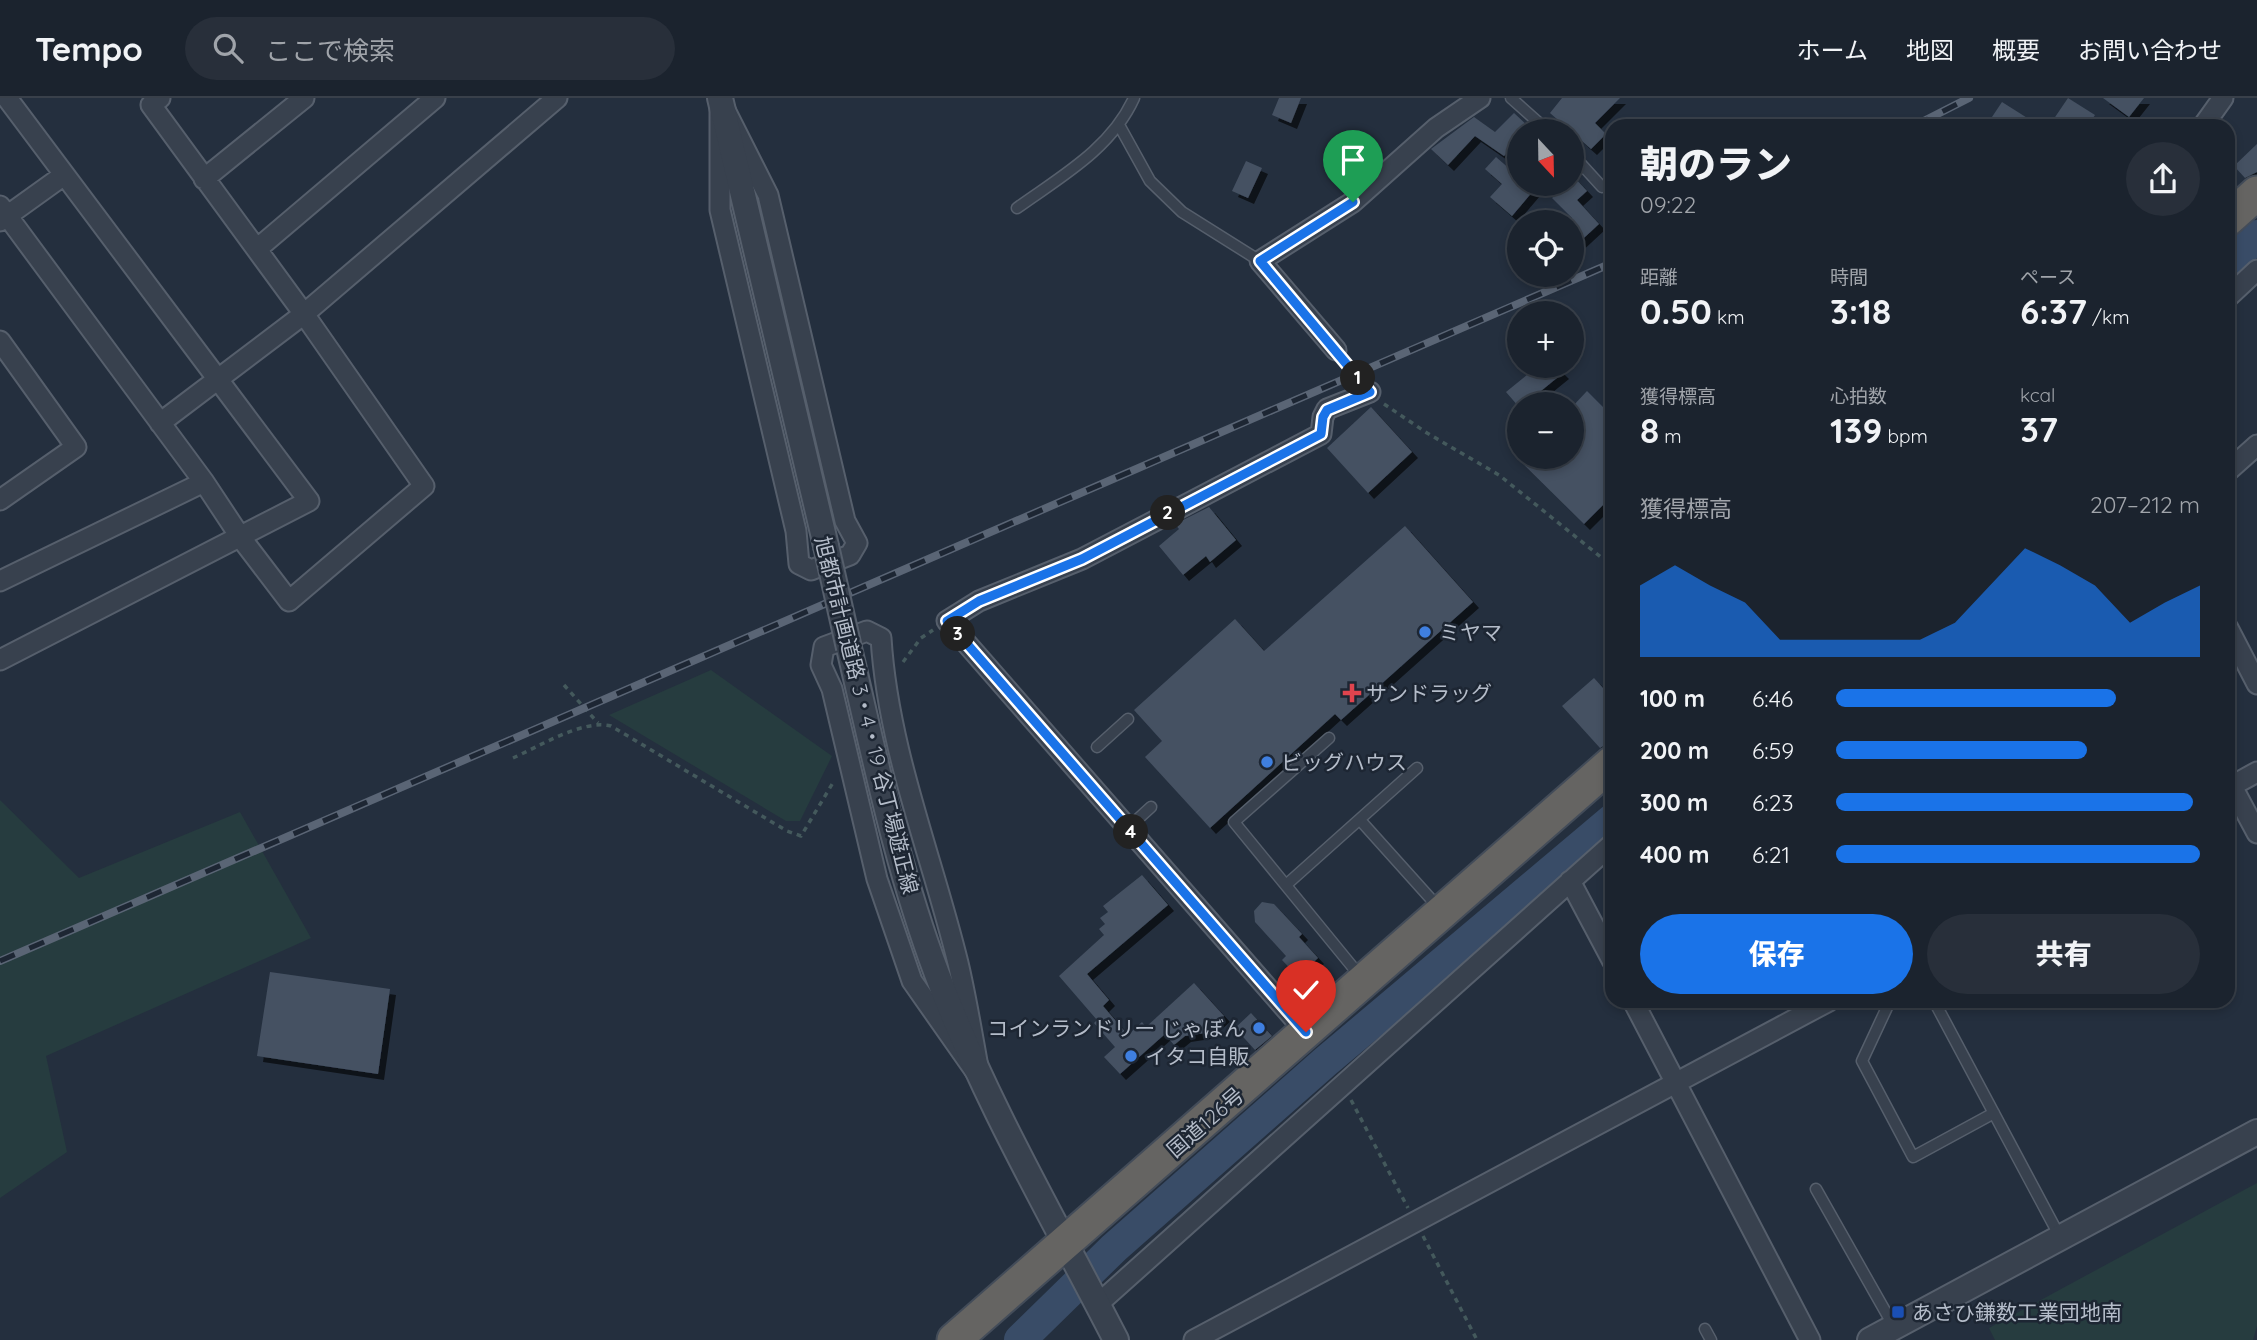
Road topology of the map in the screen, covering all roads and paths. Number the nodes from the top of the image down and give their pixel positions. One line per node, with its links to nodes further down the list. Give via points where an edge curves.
1 (7, 98): 15 (street)
2 (160, 98): 16 (street, via 150,105)
3 (304, 98): 16 (street)
4 (435, 98): 22 (street)
5 (557, 98): 26 (street)
6 (1134, 98): 13 (lane)
7 (1480, 98): 23 (street, via 1436,128 1353,202)
8 (1510, 98): 11 (lane)
9 (2223, 98): 12 (street)
10 (720, 99): 10 (street, via 768,195 845,521 857,543 849,555 811,569 799,564 796,531 720,211); 71 (street, 旭都市計画道路 3・4・19 谷丁場遊正線, bridge, via 897,855 937,974)
11 (1534, 119)
12 (2208, 119)
13 (1119, 125): 19 (lane, via 1097,149); 23 (lane, via 1150,180 1182,212)
14 (1584, 167): 17 (lane)
15 (64, 175): 21 (street); 29 (street)
16 (204, 178): 22 (street)
17 (1602, 187)
18 (2257, 193): 20 (highway)
19 (1017, 208)
20 (2235, 213)
21 (2, 214): 31 (street)
22 (257, 249): 26 (street)
23 (1260, 261): 28 (street)
24 (2257, 270): 25 (street)
25 (2235, 290)
26 (304, 314): 29 (street); 36 (street, via 424,486 289,601)
27 (0, 341): 35 (street, via 76,447)
28 (1336, 350): 30 (path)
29 (217, 380): 31 (street); 36 (street, via 309,501)
30 (1370, 392): 37 (path, via 1427,433 1500,475); 39 (street, via 1327,410 1321,434 1082,559 979,601)
31 (160, 423): 34 (street)
32 (2257, 445): 33 (street)
33 (2235, 465)
34 (204, 482): 36 (street); 38 (street)
35 (0, 500)
36 (241, 538): 41 (street)
37 (1605, 560)
38 (0, 580)
39 (947, 621): 42 (path, via 921,638); 58 (street)
40 (2235, 642): 43 (street)
41 (0, 660)
42 (898, 668)
43 (2257, 684)
44 (564, 685): 46 (path)
45 (1128, 719): 48 (lane)
46 (598, 723): 49 (path); 53 (path, via 611,726 801,836)
47 (1329, 738): 62 (lane, via 1234,822)
48 (1097, 747)
49 (513, 758)
50 (1417, 768): 57 (lane)
51 (2257, 772): 54 (street)
52 (1595, 773): 63 (highway, 国道126号)
53 (836, 778)
54 (2235, 781)
55 (2235, 794): 59 (street)
56 (1151, 807): 58 (lane)
57 (1360, 820): 62 (lane); 63 (lane)
58 (1128, 828): 70 (street)
59 (2257, 833)
60 (1605, 850): 61 (street)
61 (1570, 881): 64 (street); 73 (street)
62 (1286, 885): 65 (lane)
63 (1442, 912): 65 (highway, 国道126号)
64 (1605, 947)
65 (1364, 981): 70 (highway, 国道126号)
66 (1637, 1008): 72 (street)
67 (1816, 1008): 72 (street)
68 (1888, 1008): 74 (lane, via 1862,1061 1913,1157)
69 (1938, 1008): 74 (lane)
70 (1306, 1032): 79 (highway, 国道126号)
71 (981, 1078): 71 (street, via 912,981 877,879 845,737 821,665 824,647 867,631 881,638 885,688 958,963); 79 (street, 旭都市計画道路 3・4・19 谷丁場遊正線)
72 (1676, 1083): 77 (street); 88 (street)
73 (1343, 1085): 77 (path); 80 (street)
74 (1994, 1113): 78 (lane)
75 (2257, 1132): 78 (street)
76 (1816, 1189): 81 (lane)
77 (1416, 1222): 85 (street); 86 (path)
78 (2060, 1238): 81 (street)
79 (1072, 1258): 80 (street, 旭都市計画道路 3・4・19 谷丁場遊正線); 83 (highway, 国道126号)
80 (1096, 1301): 84 (street, 旭都市計画道路 3・4・19 谷丁場遊正線)
81 (1894, 1327): 89 (street)
82 (1705, 1329): 87 (lane)
83 (954, 1340)
84 (1116, 1340)
85 (1194, 1340)
86 (1478, 1340)
87 (1711, 1340)
88 (1810, 1340)
89 (1870, 1340)

